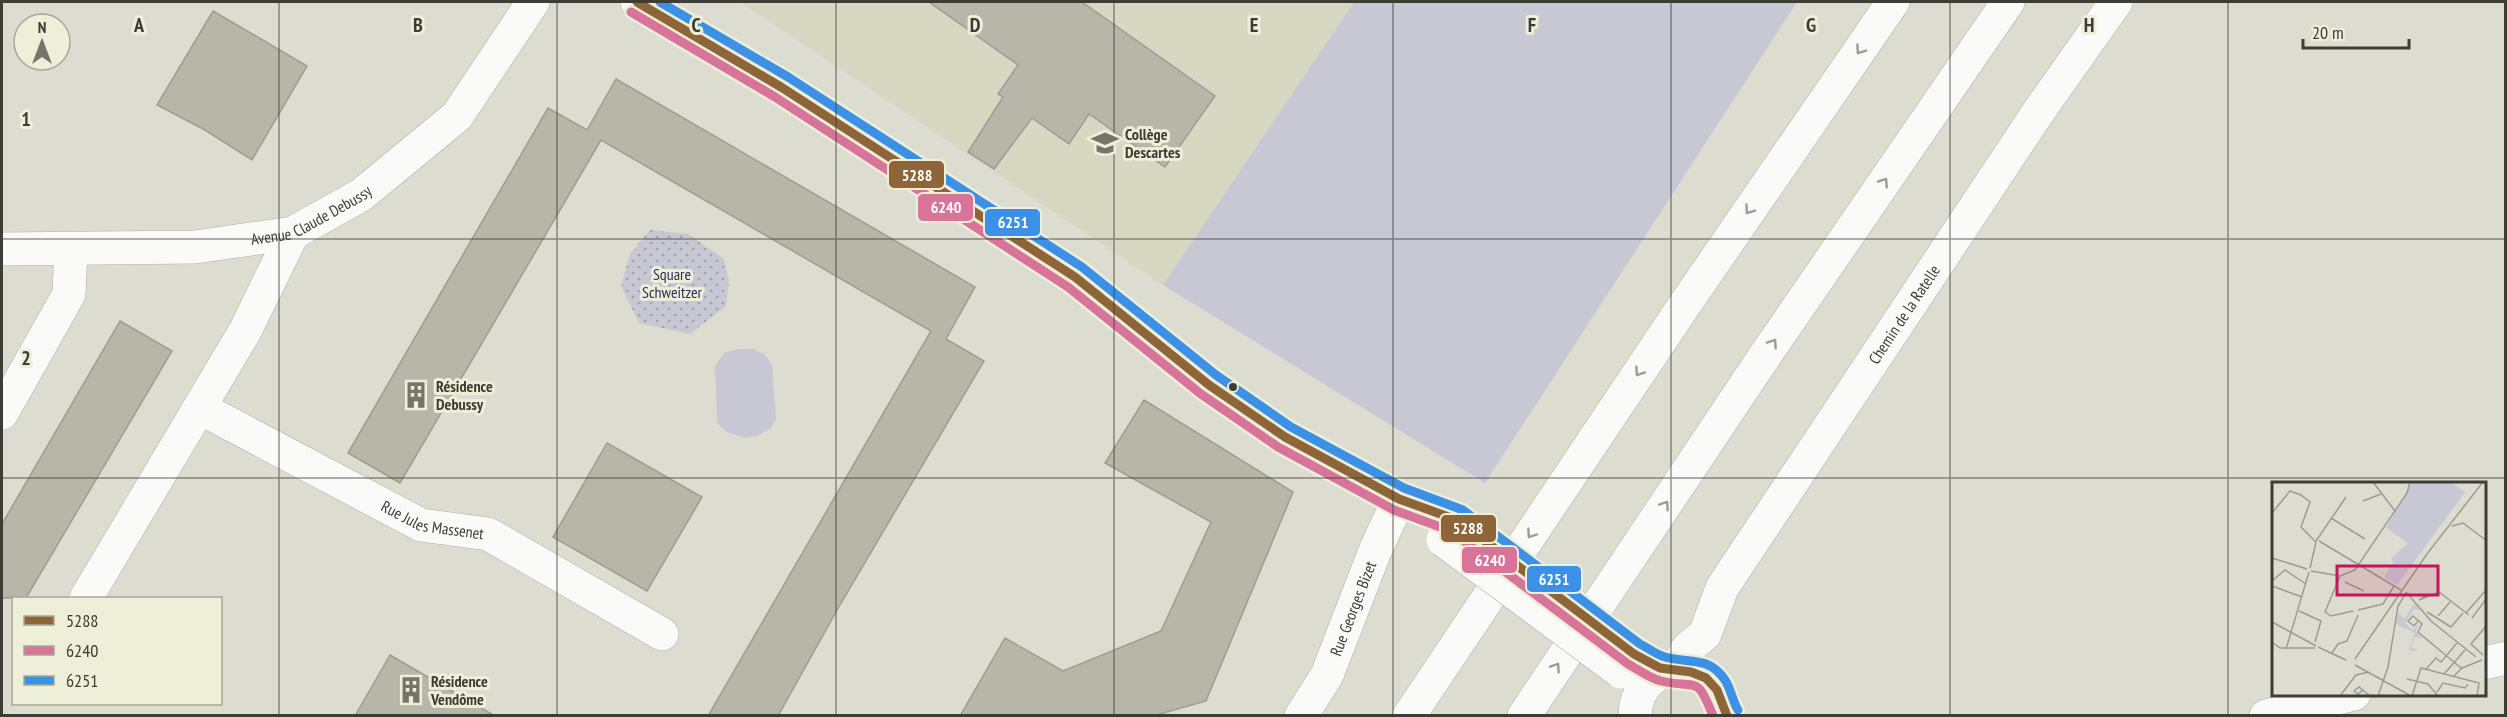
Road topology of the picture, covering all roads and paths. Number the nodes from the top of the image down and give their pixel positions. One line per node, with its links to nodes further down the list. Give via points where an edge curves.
1 (533, 2): 6 (main road, Avenue Claude Debussy, via 457,116 361,195)
2 (637, 2): 11 (main road, via 781,87 1076,277 1209,385 1285,437)
3 (1893, 2): 23 (main road, one-way to 23, via 1680,310)
4 (2008, 2): 24 (main road, one-way to 4, via 1761,360)
5 (2116, 2): 14 (main road, Chemin de la Ratelle, via 2041,108 1722,588)
6 (293, 233): 8 (main road, Avenue Claude Debussy, via 195,247); 9 (main road, via 245,331)
7 (2, 249): 8 (main road, Avenue Claude Debussy)
8 (71, 249): 10 (main road, via 69,294)
9 (200, 408): 12 (main road); 13 (main road, Rue Jules Massenet, via 421,525 488,534)
10 (2, 413)
11 (1399, 499): 16 (main road, bridge, via 1450,530); 22 (main road, Rue Georges Bizet, via 1327,675)
12 (87, 597)
13 (662, 634)
14 (1705, 634): 18 (main road, Chemin de la Ratelle); 20 (main road)
15 (2505, 658): 17 (main road)
16 (1628, 663): 18 (main road); 21 (main road)
17 (2486, 663)
18 (1671, 670): 20 (main road, via 1689,669); 21 (main road, Chemin de la Ratelle, via 1646,684)
19 (2346, 696): 25 (main road)
20 (1722, 706)
21 (1636, 710)
22 (1301, 716)
23 (1409, 716)
24 (1524, 716)
25 (2266, 716)

